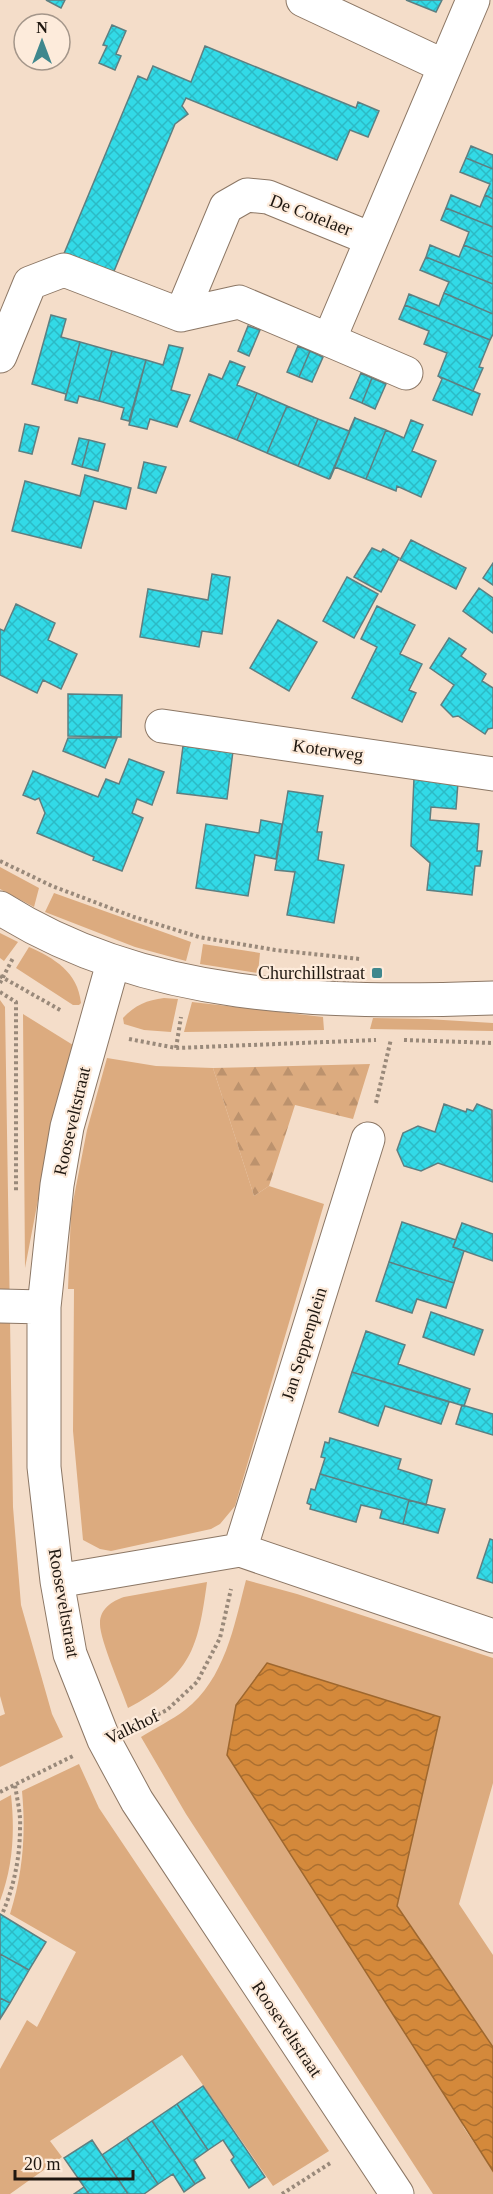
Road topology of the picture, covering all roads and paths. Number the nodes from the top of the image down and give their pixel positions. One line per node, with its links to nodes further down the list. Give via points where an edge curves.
1 (303, 0): 3 (street)
2 (473, 0): 3 (street, De Cotelaer)
3 (444, 66): 4 (street, De Cotelaer)
4 (371, 239): 5 (street, De Cotelaer, via 268,197 247,195 226,207); 6 (street, De Cotelaer)
5 (181, 315): 6 (street, via 239,302); 7 (street, via 64,270 30,283)
6 (329, 340): 8 (street)
7 (0, 356)
8 (406, 373)
9 (162, 726): 10 (street, Koterweg)
10 (493, 774)
11 (0, 861): 13 (path, via 52,886 199,937)
12 (0, 908): 14 (street, via 30,927)
13 (370, 960)
14 (113, 963): 17 (street, via 188,983 289,997); 18 (street, Rooseveltstraat)
15 (0, 976): 18 (path)
16 (0, 992): 22 (path, via 16,1002)
17 (493, 998)
18 (94, 1030): 19 (path, via 176,1048); 24 (street, Rooseveltstraat, via 67,1127)
19 (379, 1040)
20 (493, 1044): 21 (path, via 391,1039)
21 (368, 1138): 25 (street, Jan Seppenplein)
22 (16, 1194)
23 (0, 1306): 24 (street)
24 (44, 1307): 26 (street, Rooseveltstraat, via 44,1467)
25 (240, 1550): 26 (street); 27 (street); 28 (path, Valkhof, via 220,1638 197,1682 167,1710)
26 (57, 1581): 28 (street, Rooseveltstraat, via 70,1654)
27 (493, 1636)
28 (104, 1740): 29 (path, Valkhof); 32 (street, Rooseveltstraat, via 158,1836)
29 (15, 1785): 30 (path, Valkhof); 31 (path, via 21,1827 12,1892)
30 (0, 1792)
31 (3, 1912)
32 (362, 2142): 33 (path); 34 (street, Rooseveltstraat)
33 (282, 2194)
34 (397, 2194)

